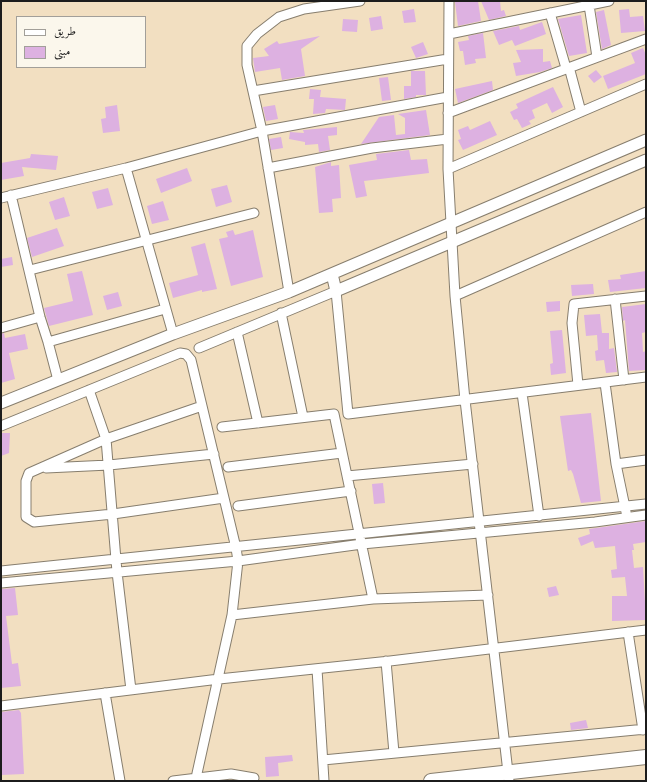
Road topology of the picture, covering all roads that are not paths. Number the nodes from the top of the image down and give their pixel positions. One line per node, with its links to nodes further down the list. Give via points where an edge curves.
1 (360, 1): 12 (street, via 304,9 279,17 257,34 248,46 247,65)
2 (449, 1): 6 (street)
3 (608, 1): 4 (street)
4 (589, 5): 5 (street); 8 (street)
5 (550, 13): 6 (street); 10 (street)
6 (449, 34): 9 (street)
7 (646, 39): 8 (street)
8 (597, 57): 10 (street)
9 (448, 59): 12 (street); 13 (street)
10 (568, 68): 14 (street); 15 (street)
11 (646, 84): 14 (street)
12 (253, 91): 16 (street)
13 (448, 97): 15 (street); 16 (street)
14 (581, 112): 22 (street)
15 (448, 113): 17 (street)
16 (262, 130): 20 (street); 21 (street)
17 (448, 139): 21 (street, via 372,148); 22 (street)
18 (646, 140): 27 (street)
19 (646, 160): 29 (street)
20 (126, 168): 23 (street); 28 (street)
21 (268, 168): 33 (street)
22 (448, 169): 27 (street)
23 (11, 195): 24 (street); 30 (street)
24 (1, 198)
25 (646, 212): 34 (street)
26 (254, 214): 28 (street)
27 (450, 223): 29 (street); 31 (street)
28 (147, 240): 30 (street); 37 (street)
29 (452, 243): 32 (street); 34 (street)
30 (30, 270): 39 (street)
31 (332, 274): 32 (street); 33 (street)
32 (336, 291): 38 (street); 52 (street, via 348,414)
33 (290, 292): 42 (street)
34 (455, 296): 52 (street)
35 (646, 296): 36 (street)
36 (615, 299): 47 (street); 49 (street, via 575,303 573,306 572,323)
37 (165, 309): 42 (street); 43 (street)
38 (281, 314): 41 (street); 55 (street)
39 (40, 316): 40 (street); 43 (street)
40 (1, 328)
41 (237, 332): 44 (street); 56 (street)
42 (173, 334): 46 (street)
43 (48, 342): 46 (street)
44 (199, 348)
45 (646, 377): 47 (street)
46 (58, 380): 53 (street)
47 (624, 380): 48 (street)
48 (605, 382): 49 (street); 64 (street)
49 (578, 385): 51 (street)
50 (89, 390): 54 (street, via 180,353 186,354 191,360); 57 (street); 59 (street)
51 (522, 393): 52 (street); 76 (street)
52 (465, 400): 63 (street)
53 (1, 403)
54 (202, 406): 59 (street); 61 (street)
55 (303, 417): 56 (street); 60 (street, via 334,414)
56 (258, 423): 58 (street)
57 (1, 426)
58 (222, 427)
59 (106, 439): 65 (street); 67 (street)
60 (342, 453): 66 (street); 68 (street)
61 (214, 454): 65 (street); 70 (street)
62 (646, 460): 64 (street)
63 (473, 464): 68 (street); 78 (street)
64 (616, 464): 73 (street)
65 (108, 465): 67 (street); 74 (street)
66 (228, 467)
67 (40, 468): 74 (street, via 29,473 26,481 26,517 34,522)
68 (347, 476): 69 (street)
69 (351, 491): 72 (street); 79 (street)
70 (224, 498): 74 (street); 82 (street)
71 (646, 504): 73 (street)
72 (238, 506)
73 (625, 507): 76 (street); 77 (street)
74 (113, 514): 83 (street)
75 (646, 515): 77 (street)
76 (539, 516): 78 (street)
77 (628, 517): 80 (street)
78 (479, 522): 79 (street); 80 (street)
79 (360, 533): 81 (street); 82 (street)
80 (481, 533): 81 (street); 88 (street)
81 (362, 544): 84 (street); 89 (street)
82 (236, 548): 83 (street); 84 (street)
83 (116, 560): 85 (street); 86 (street)
84 (238, 561): 86 (street); 90 (street)
85 (1, 571)
86 (118, 572): 87 (street); 97 (street)
87 (1, 582)
88 (488, 595): 89 (street); 93 (street)
89 (373, 599): 90 (street)
90 (232, 615): 96 (street)
91 (646, 630): 92 (street)
92 (628, 632): 93 (street); 100 (street)
93 (494, 648): 94 (street); 101 (street)
94 (386, 661): 95 (street); 102 (street)
95 (317, 669): 96 (street); 104 (street)
96 (219, 679): 97 (street); 106 (street)
97 (131, 690): 98 (street)
98 (105, 693): 99 (street); 108 (street)
99 (1, 706)
100 (645, 730): 101 (street)
101 (505, 743): 102 (street); 105 (street)
102 (394, 753): 104 (street)
103 (646, 757): 105 (main road)
104 (323, 760): 110 (street)
105 (509, 777): 111 (main road)
106 (196, 778): 107 (street, via 231,774); 109 (street)
107 (254, 778)
108 (120, 781)
109 (173, 781)
110 (324, 781)
111 (431, 781)

